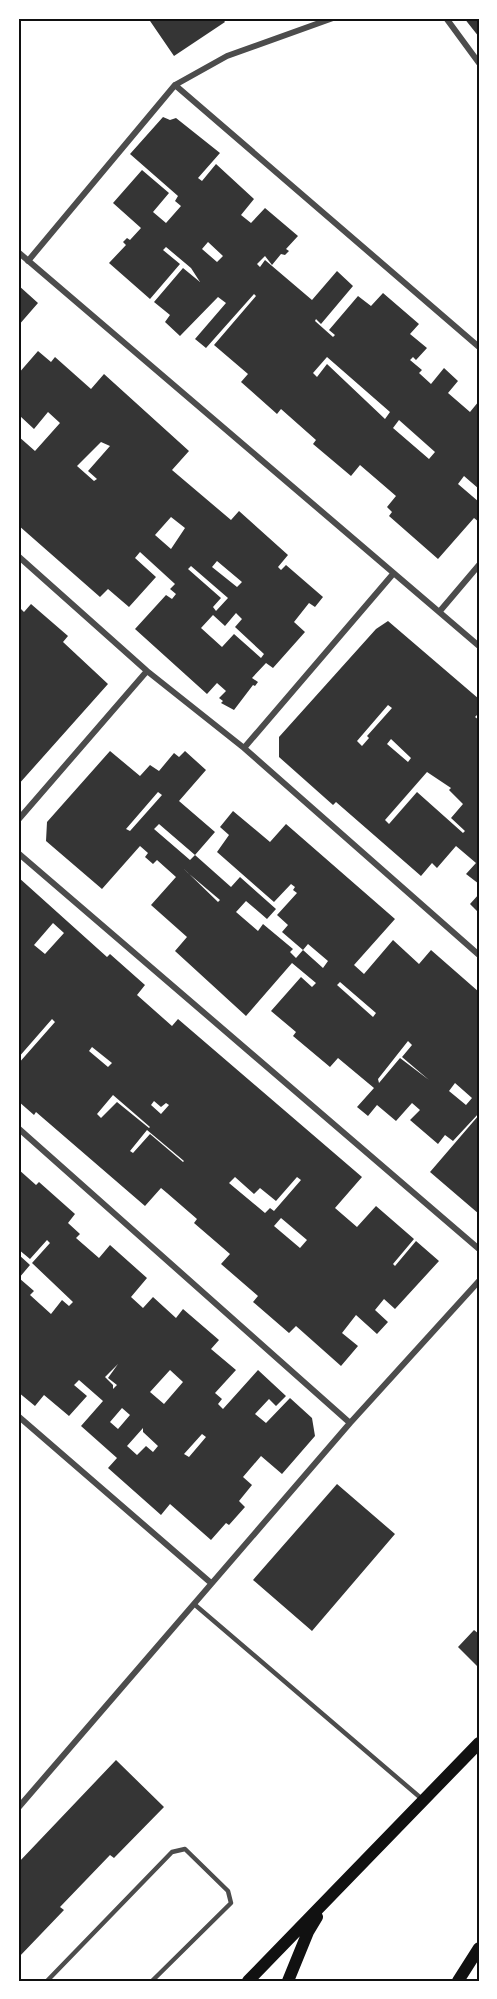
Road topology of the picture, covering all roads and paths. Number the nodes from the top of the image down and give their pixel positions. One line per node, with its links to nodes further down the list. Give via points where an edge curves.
1 (333, 18): 4 (street, via 227,56)
2 (446, 18): 3 (street)
3 (479, 63)
4 (175, 86): 6 (street); 7 (street)
5 (18, 252): 6 (street)
6 (28, 261): 10 (street)
7 (479, 347)
8 (18, 556): 13 (street)
9 (479, 565): 11 (street)
10 (393, 574): 11 (street); 14 (street)
11 (440, 611): 12 (street)
12 (479, 646)
13 (147, 671): 14 (street); 15 (street)
14 (244, 748): 17 (street)
15 (18, 820)
16 (18, 853): 19 (street)
17 (479, 955)
18 (18, 1128): 22 (street)
19 (479, 1249)
20 (479, 1281): 22 (street)
21 (18, 1416): 23 (street)
22 (350, 1423): 23 (street)
23 (211, 1583): 24 (street)
24 (194, 1604): 26 (lane); 27 (street)
25 (479, 1743): 26 (main road)
26 (424, 1801): 28 (main road)
27 (18, 1808)
28 (330, 1896): 32 (main road); 33 (main road, via 308,1932)
29 (479, 1948): 34 (main road)
30 (47, 1981): 31 (lane, via 172,1852 185,1849 228,1891 231,1903)
31 (152, 1981)
32 (248, 1981)
33 (288, 1981)
34 (458, 1981)

